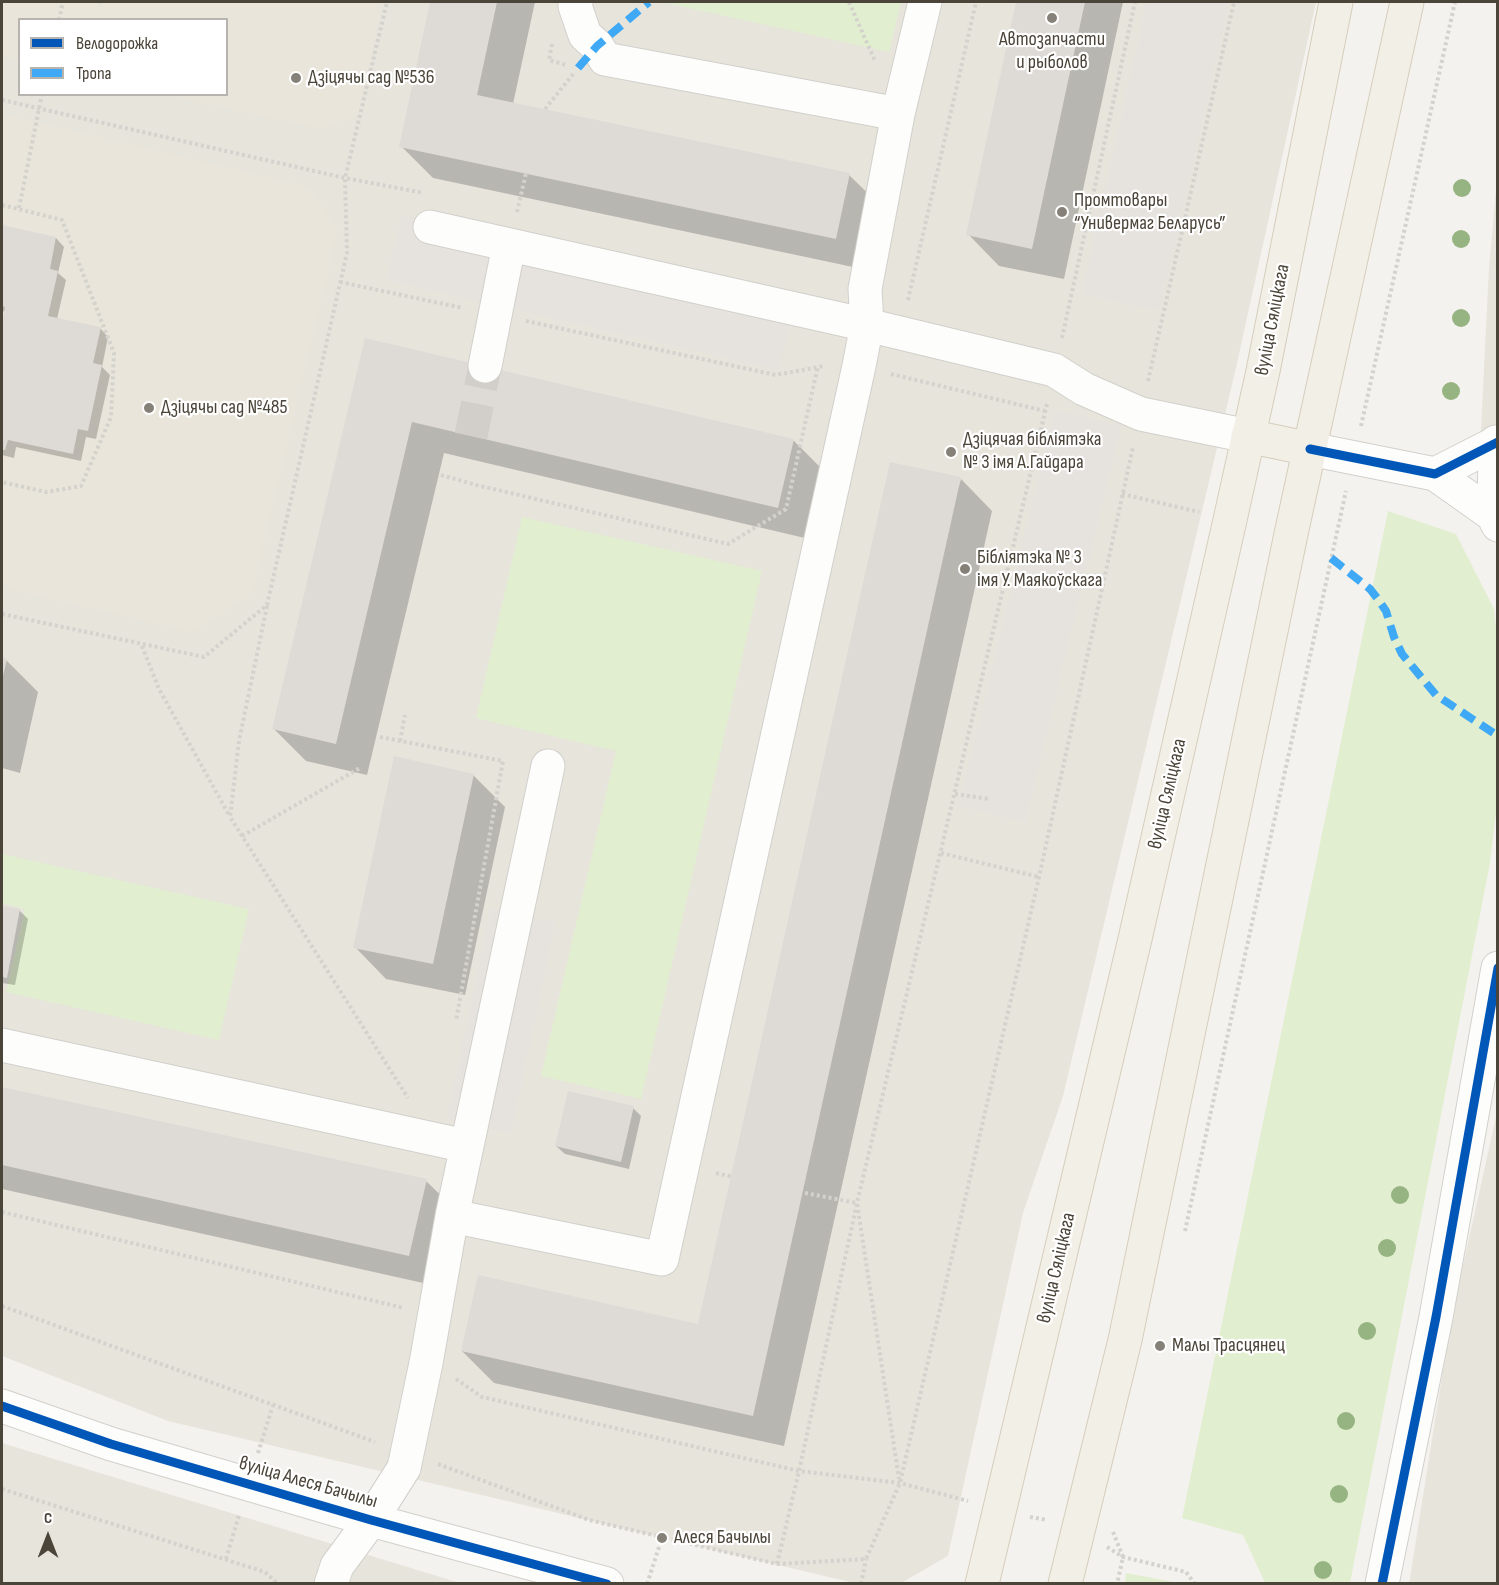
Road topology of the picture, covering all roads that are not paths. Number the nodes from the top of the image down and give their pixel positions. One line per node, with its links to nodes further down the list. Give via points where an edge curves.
1 (576, 2): 5 (street, via 585,35 605,59)
2 (925, 2): 5 (street)
3 (1336, 2): 10 (main road, вуліца Сяліцкага)
4 (1407, 2): 12 (main road)
5 (898, 114): 8 (street, via 865,288)
6 (430, 227): 7 (street)
7 (509, 245): 8 (street); 9 (street)
8 (867, 324): 10 (street, via 1054,370 1084,389 1141,414); 19 (street, via 662,1259)
9 (485, 366)
10 (1248, 436): 12 (main road); 24 (main road, вуліца Сяліцкага, via 1138,927)
11 (1497, 442): 13 (street); 14 (street)
12 (1310, 449): 13 (street); 25 (main road, via 1125,1340 1095,1528)
13 (1435, 474): 14 (street)
14 (1495, 520)
15 (548, 766): 18 (street)
16 (1497, 968): 26 (street, via 1436,1317)
17 (2, 1046): 18 (street)
18 (466, 1146): 19 (street)
19 (452, 1216): 21 (street, via 404,1468)
20 (2, 1406): 21 (street, вуліца Алеся Бачылы, via 111,1444)
21 (371, 1520): 22 (street, via 337,1566); 23 (street, вуліца Алеся Бачылы)
22 (331, 1584)
23 (608, 1584)
24 (982, 1584)
25 (1065, 1584)
26 (1382, 1584)

